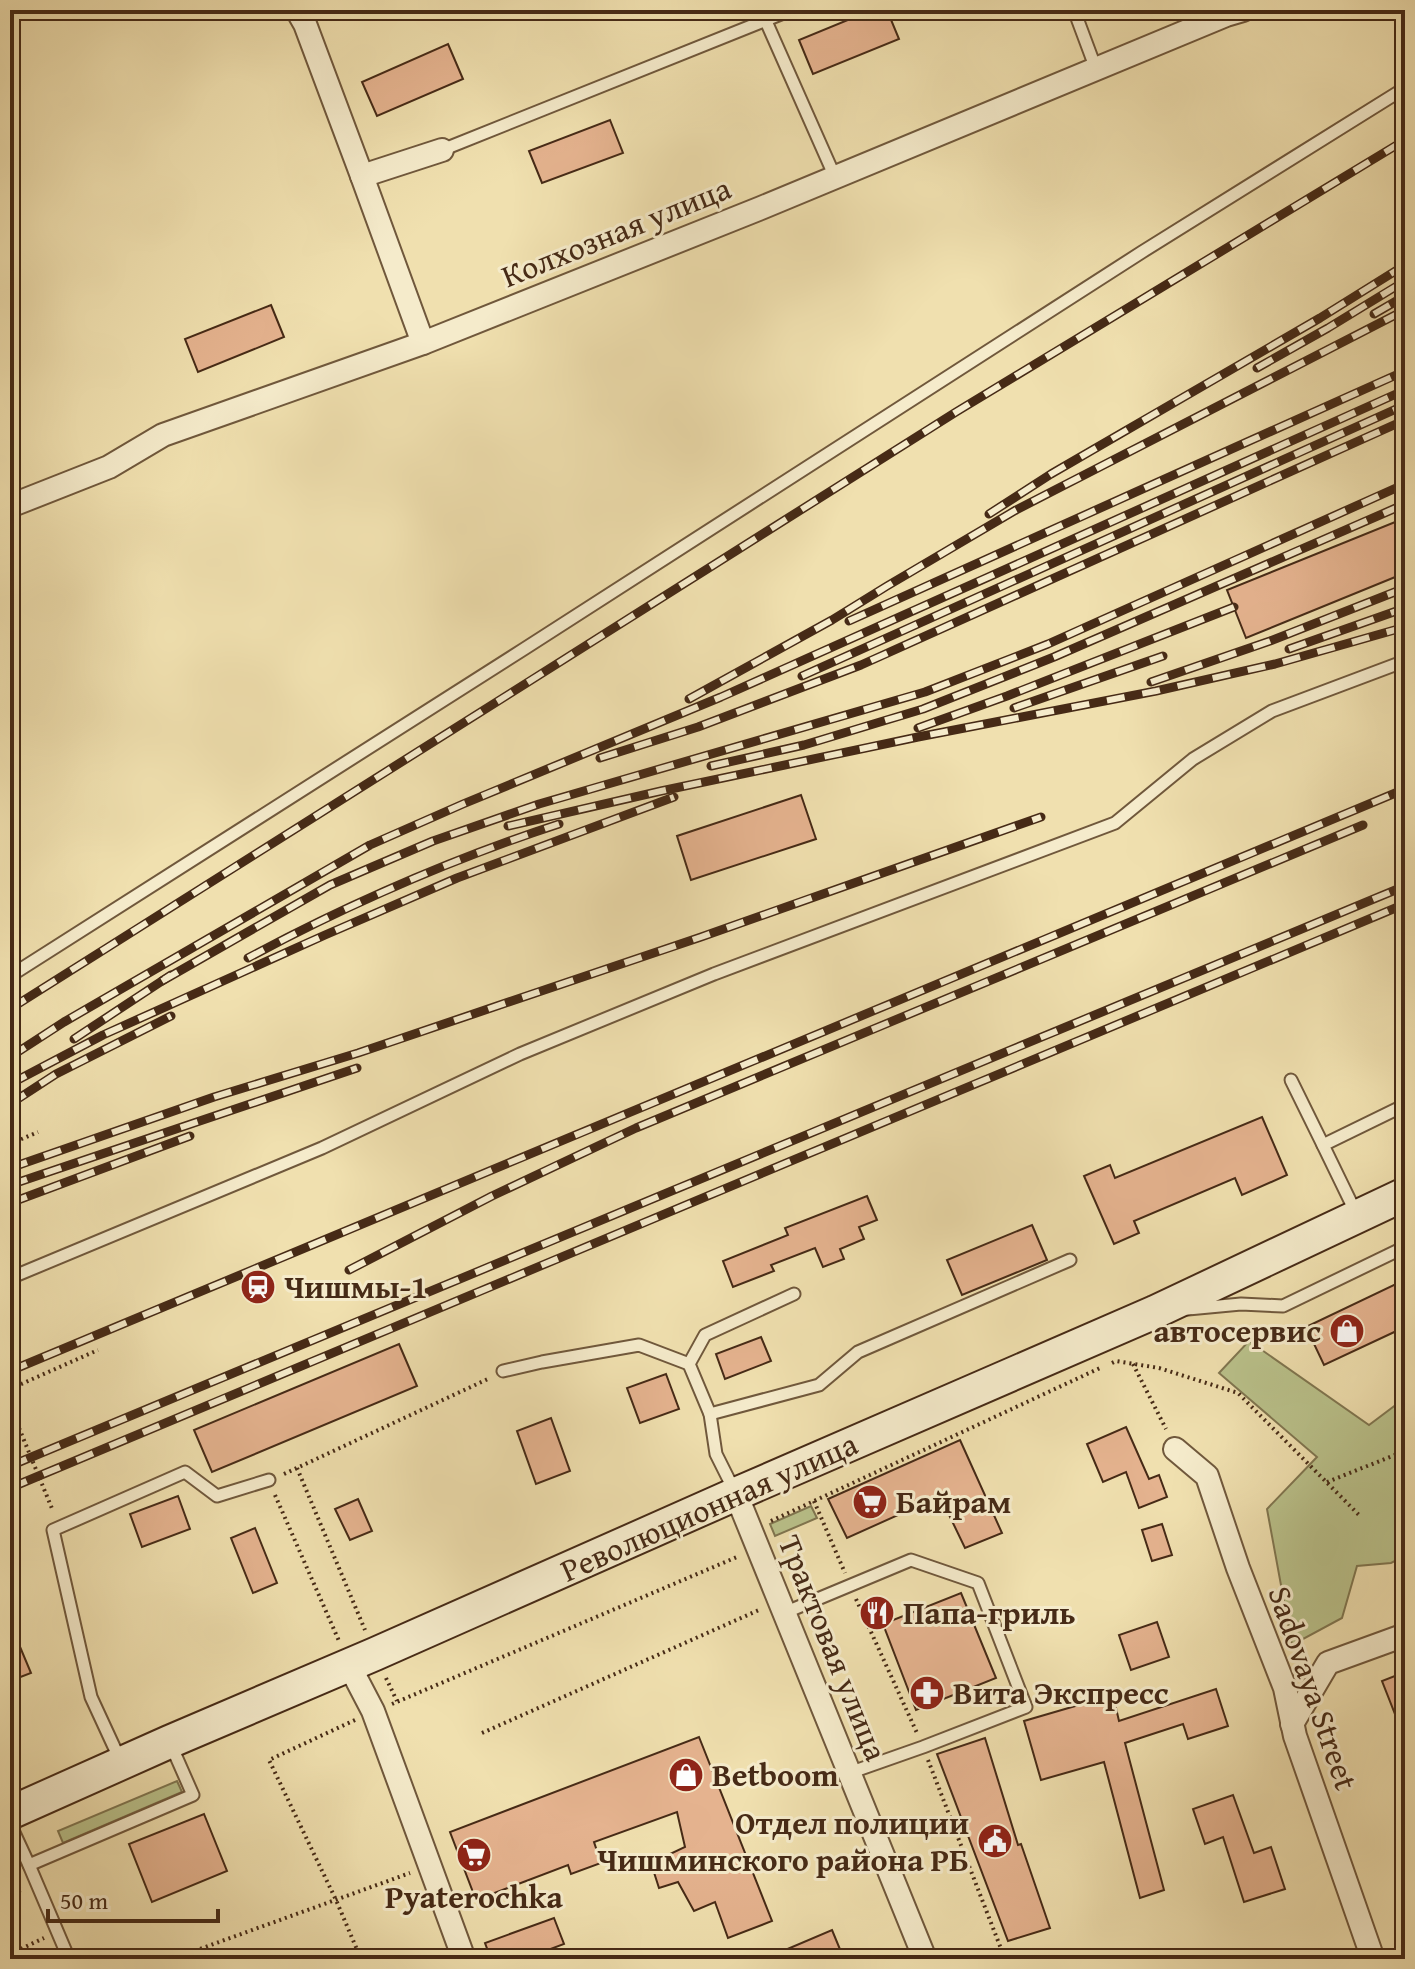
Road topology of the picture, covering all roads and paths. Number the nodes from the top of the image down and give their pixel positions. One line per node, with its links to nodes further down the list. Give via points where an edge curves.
1 (297, 10): 9 (street)
2 (791, 10): 5 (lane)
3 (1074, 10): 6 (lane)
4 (1231, 12): 6 (street, Колхозная улица)
5 (763, 15): 8 (lane); 10 (lane)
6 (1096, 69): 10 (street, Колхозная улица)
7 (1405, 88): 14 (lane)
8 (442, 150): 9 (street)
9 (362, 176): 11 (street)
10 (835, 177): 11 (street, Колхозная улица)
11 (423, 343): 12 (street, Колхозная улица, via 163,435 109,467)
12 (10, 506)
13 (1405, 661): 24 (lane, via 1272,711 1193,759 1115,823 714,974 520,1054 322,1148)
14 (10, 976)
15 (1291, 1080): 19 (lane)
16 (1405, 1105): 19 (lane)
17 (38, 1132): 18 (path)
18 (10, 1144)
19 (1323, 1145): 21 (lane)
20 (1405, 1194): 21 (main road, Революционная улица)
21 (1358, 1217): 26 (main road, Революционная улица)
22 (1405, 1247): 26 (lane, via 1283,1306)
23 (1070, 1260): 33 (lane, via 858,1352 819,1385)
24 (10, 1278)
25 (794, 1294): 28 (lane, via 705,1335)
26 (1155, 1312): 39 (main road, Революционная улица)
27 (98, 1350): 31 (path)
28 (689, 1364): 30 (lane, via 639,1345); 33 (lane)
29 (1133, 1364): 34 (path); 38 (path, via 1238,1393); 40 (path, via 1116,1361)
30 (503, 1371): 36 (path)
31 (10, 1389)
32 (10, 1406): 41 (path, bridge)
33 (710, 1414): 39 (lane, via 716,1454)
34 (1175, 1449): 50 (street, Sadovaya Street, via 1207,1476 1285,1688)
35 (1405, 1451): 38 (path)
36 (297, 1468): 37 (path); 47 (path)
37 (269, 1480): 47 (path); 54 (lane, via 217,1496 185,1472 53,1530 91,1697)
38 (1327, 1482): 42 (path)
39 (736, 1494): 43 (street, Трактовая улица); 47 (main road, Революционная улица)
40 (814, 1501): 43 (path); 44 (path)
41 (53, 1511)
42 (1361, 1517)
43 (754, 1539): 45 (street, Трактовая улица); 48 (path)
44 (850, 1586): 45 (lane); 53 (path); 53 (lane, via 911,1560 978,1583 1026,1707)
45 (782, 1607): 51 (path); 55 (street, Трактовая улица)
46 (1405, 1635): 50 (street, via 1328,1663)
47 (362, 1660): 48 (path); 49 (street); 52 (main road, Революционная улица)
48 (397, 1701): 49 (path)
49 (373, 1711): 59 (street); 60 (path, via 269,1760)
50 (1292, 1724): 69 (street, Sadovaya Street)
51 (482, 1733)
52 (169, 1742): 54 (main road, Революционная улица); 58 (lane, via 193,1795)
53 (923, 1747): 55 (lane); 68 (path)
54 (121, 1763): 56 (main road, Революционная улица)
55 (849, 1773): 67 (street, Трактовая улица)
56 (10, 1813)
57 (10, 1824): 58 (lane)
58 (29, 1865): 61 (lane)
59 (431, 1866): 60 (path); 66 (street)
60 (336, 1900): 64 (path); 65 (path)
61 (57, 1932): 62 (path); 63 (lane)
62 (10, 1954)
63 (69, 1959)
64 (172, 1959)
65 (361, 1959)
66 (464, 1959)
67 (925, 1959)
68 (1005, 1959)
69 (1373, 1959)

